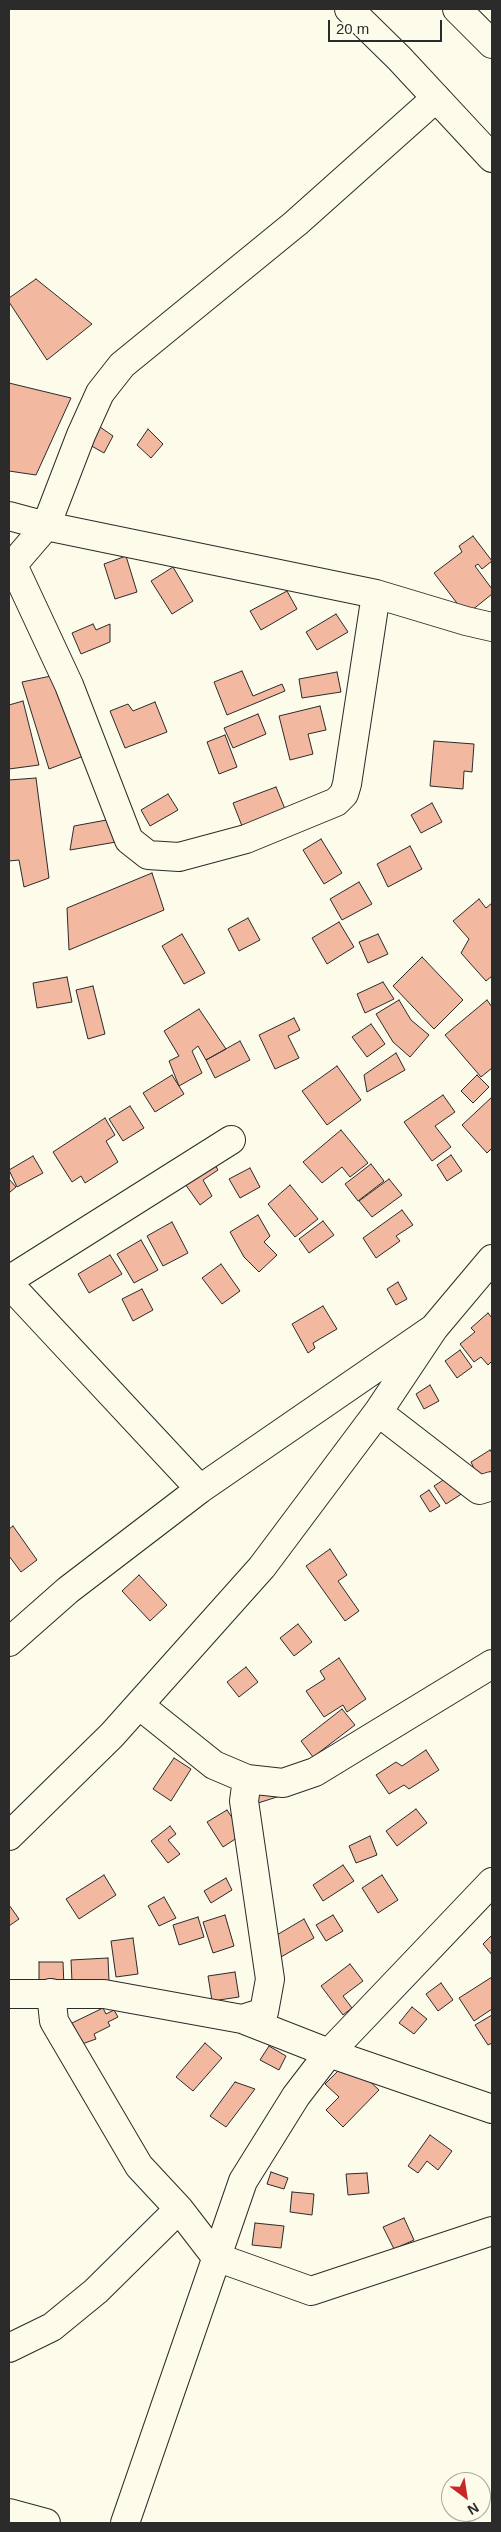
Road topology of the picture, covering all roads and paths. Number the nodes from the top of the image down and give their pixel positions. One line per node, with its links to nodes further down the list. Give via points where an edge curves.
1 (349, 9): 4 (street)
2 (457, 9): 3 (street)
3 (492, 44)
4 (436, 98): 5 (street); 7 (street, via 296,223 122,365 100,393)
5 (492, 158)
6 (9, 516): 7 (street)
7 (46, 526): 8 (street); 9 (street)
8 (11, 567): 9 (street, via 69,685 129,840 148,855 179,857 246,839 336,802 344,794)
9 (376, 594): 10 (street)
10 (492, 627)
11 (231, 1140): 13 (street)
12 (492, 1259): 15 (street)
13 (9, 1280)
14 (9, 1284): 18 (street)
15 (434, 1328): 16 (street); 18 (street)
16 (378, 1412): 17 (street, via 479,1490); 21 (street, via 262,1567)
17 (492, 1486)
18 (200, 1489): 19 (street, via 68,1590)
19 (9, 1642)
20 (492, 1664): 22 (street, via 315,1772 283,1782)
21 (140, 1705): 22 (street, via 214,1765); 23 (street)
22 (247, 1780): 27 (street, via 244,1801 270,1979 264,2012)
23 (9, 1836)
24 (492, 1882): 28 (street)
25 (51, 1993): 26 (street); 27 (street, via 104,1994); 30 (street, via 54,2021 139,2166)
26 (9, 1994)
27 (242, 2019): 28 (street)
28 (329, 2053): 29 (street); 32 (street, via 296,2096 243,2181)
29 (492, 2109)
30 (179, 2209): 32 (street); 33 (street, via 96,2291 52,2327)
31 (492, 2231): 32 (street, via 311,2291)
32 (216, 2257): 36 (street)
33 (9, 2348)
34 (9, 2513): 35 (street)
35 (46, 2523)
36 (125, 2523)

